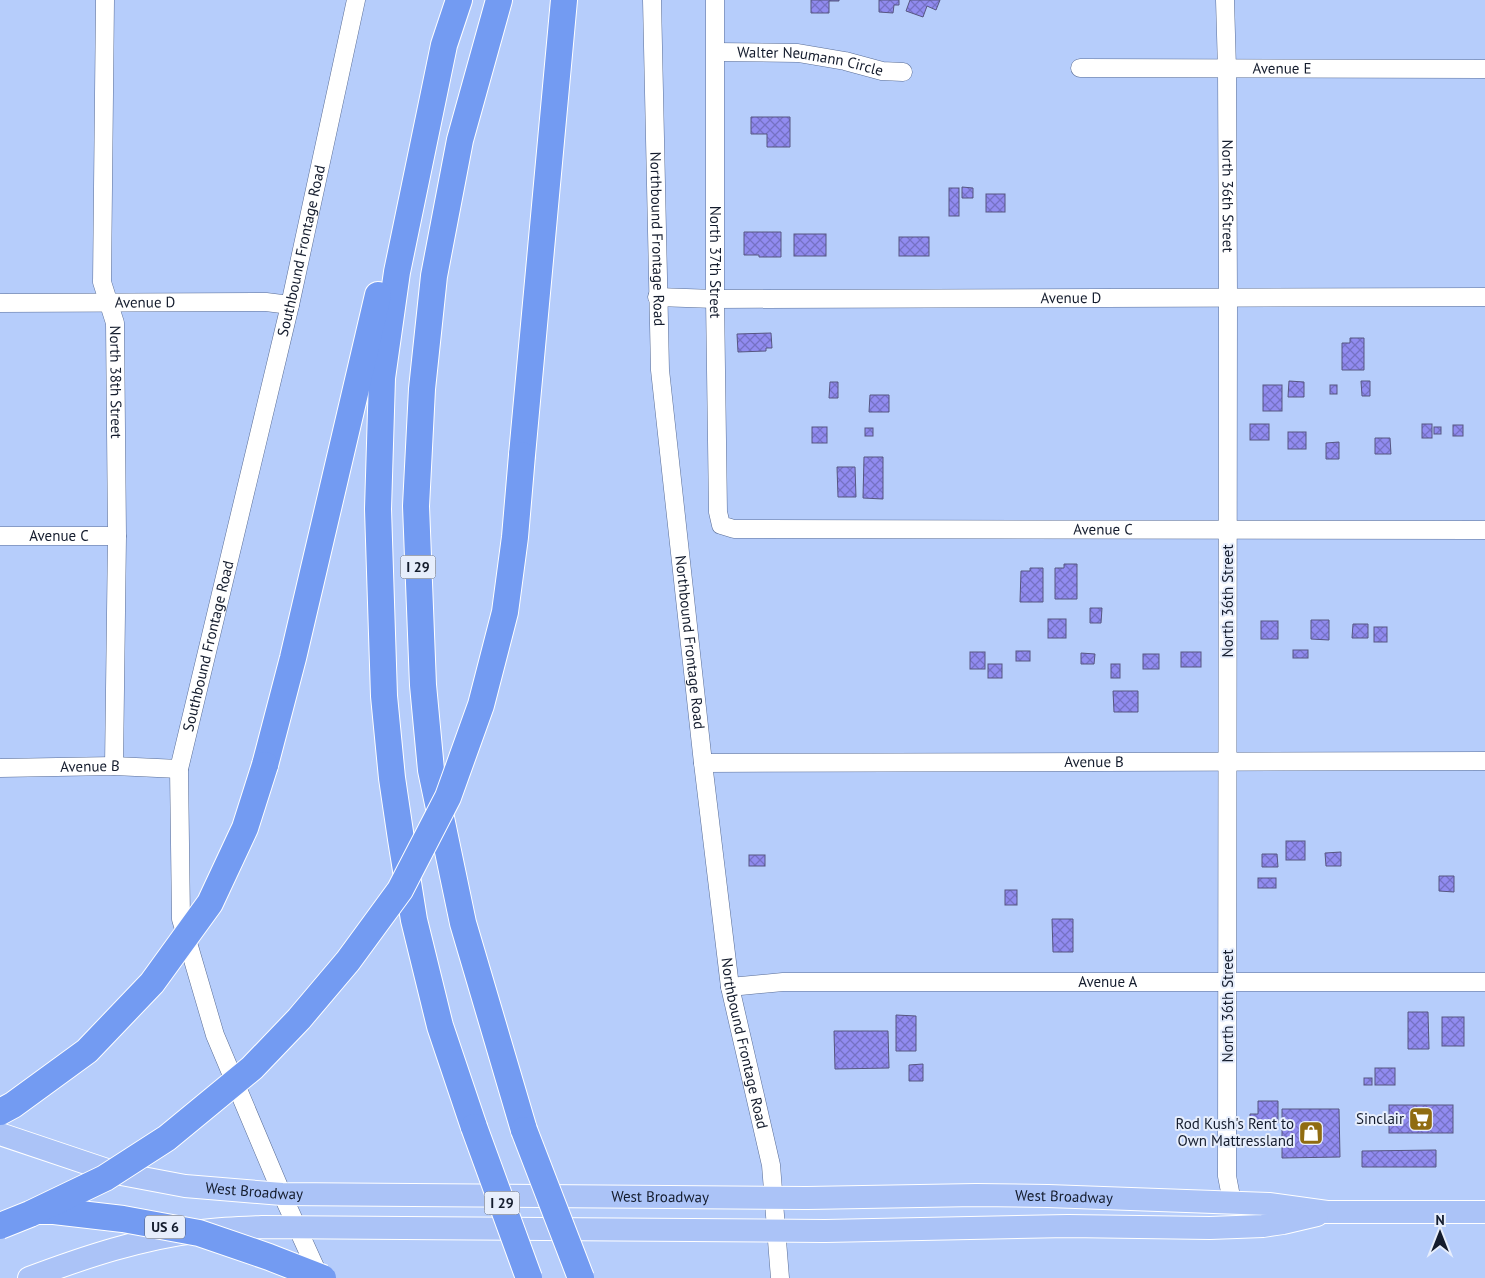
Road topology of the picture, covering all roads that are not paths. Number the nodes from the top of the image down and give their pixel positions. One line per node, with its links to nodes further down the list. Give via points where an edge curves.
1 (105, 0): 19 (street, North 38th Street, via 102,282)
2 (356, 0): 21 (street, Southbound Frontage Road)
3 (459, 0): 14 (highway, I 29, via 444,45)
4 (499, 0): 50 (highway, I 29, bridge, via 460,140 434,276 422,388 416,506 423,685 431,770 463,923 524,1130)
5 (564, 0): 44 (highway, bridge, via 515,538 505,612 481,705 448,797 400,890 348,961 252,1068 168,1138 88,1186)
6 (652, 0): 15 (street, Northbound Frontage Road)
7 (716, 0): 9 (street, North 37th Street)
8 (1225, 0): 11 (street, North 36th Street)
9 (716, 52): 13 (street, Walter Neumann Circle, via 798,53 882,71); 18 (street, North 37th Street)
10 (1080, 68): 11 (street, Avenue E)
11 (1227, 69): 12 (street, Avenue E); 17 (street, North 36th Street)
12 (1485, 69)
13 (903, 72)
14 (413, 188): 36 (highway, bridge, via 391,234 302,620 265,766 245,828 210,903 152,983 87,1051); 49 (highway, I 29, bridge, via 382,378 378,509 384,696 392,778 414,920 440,1026)
15 (657, 297): 18 (street, Avenue D); 29 (street, Northbound Frontage Road, via 660,370)
16 (1485, 297): 17 (street, Avenue D)
17 (1228, 298): 18 (street, Avenue D); 23 (street, North 36th Street)
18 (715, 299): 22 (street, North 37th Street, via 718,512)
19 (108, 302): 20 (street, Avenue D); 21 (street, Avenue D); 26 (street, North 38th Street, via 115,323)
20 (0, 303)
21 (290, 304): 32 (street, Southbound Frontage Road)
22 (721, 525): 23 (street, Avenue C, via 734,530)
23 (1228, 530): 24 (street, Avenue C); 28 (street, North 36th Street)
24 (1485, 530)
25 (0, 536): 26 (street, Avenue C)
26 (116, 536): 30 (street, North 38th Street)
27 (1485, 761): 28 (street, Avenue B)
28 (1228, 762): 29 (street, Avenue B); 34 (street, North 36th Street)
29 (703, 763): 35 (street, Northbound Frontage Road)
30 (114, 766): 31 (street, Avenue B); 32 (street, Avenue B)
31 (0, 768)
32 (179, 769): 38 (street, Southbound Frontage Road, via 181,919 215,1035)
33 (1485, 982): 34 (street, Avenue A)
34 (1228, 983): 35 (street, Avenue A, via 783,982); 40 (street, North 36th Street, via 1227,1176)
35 (730, 987): 39 (street, Northbound Frontage Road, via 771,1165)
36 (0, 1112)
37 (0, 1134): 38 (main road, West Broadway, via 116,1173 185,1186)
38 (282, 1194): 39 (main road, West Broadway); 45 (street, Southbound Frontage Road)
39 (774, 1197): 40 (main road, West Broadway, via 976,1195); 46 (street, Northbound Frontage Road)
40 (1232, 1202): 42 (main road, West Broadway)
41 (0, 1211): 48 (highway, US 6, bridge, via 54,1211 200,1233)
42 (1328, 1212): 43 (main road, West Broadway); 46 (main road, West Broadway, via 1283,1223 1228,1227)
43 (1485, 1212)
44 (0, 1226)
45 (297, 1227): 46 (main road, West Broadway); 47 (main road, West Broadway, via 202,1230 140,1241); 48 (street, Southbound Frontage Road)
46 (776, 1230): 51 (street, Northbound Frontage Road)
47 (29, 1278)
48 (321, 1278)
49 (529, 1278)
50 (581, 1278)
51 (780, 1278)

